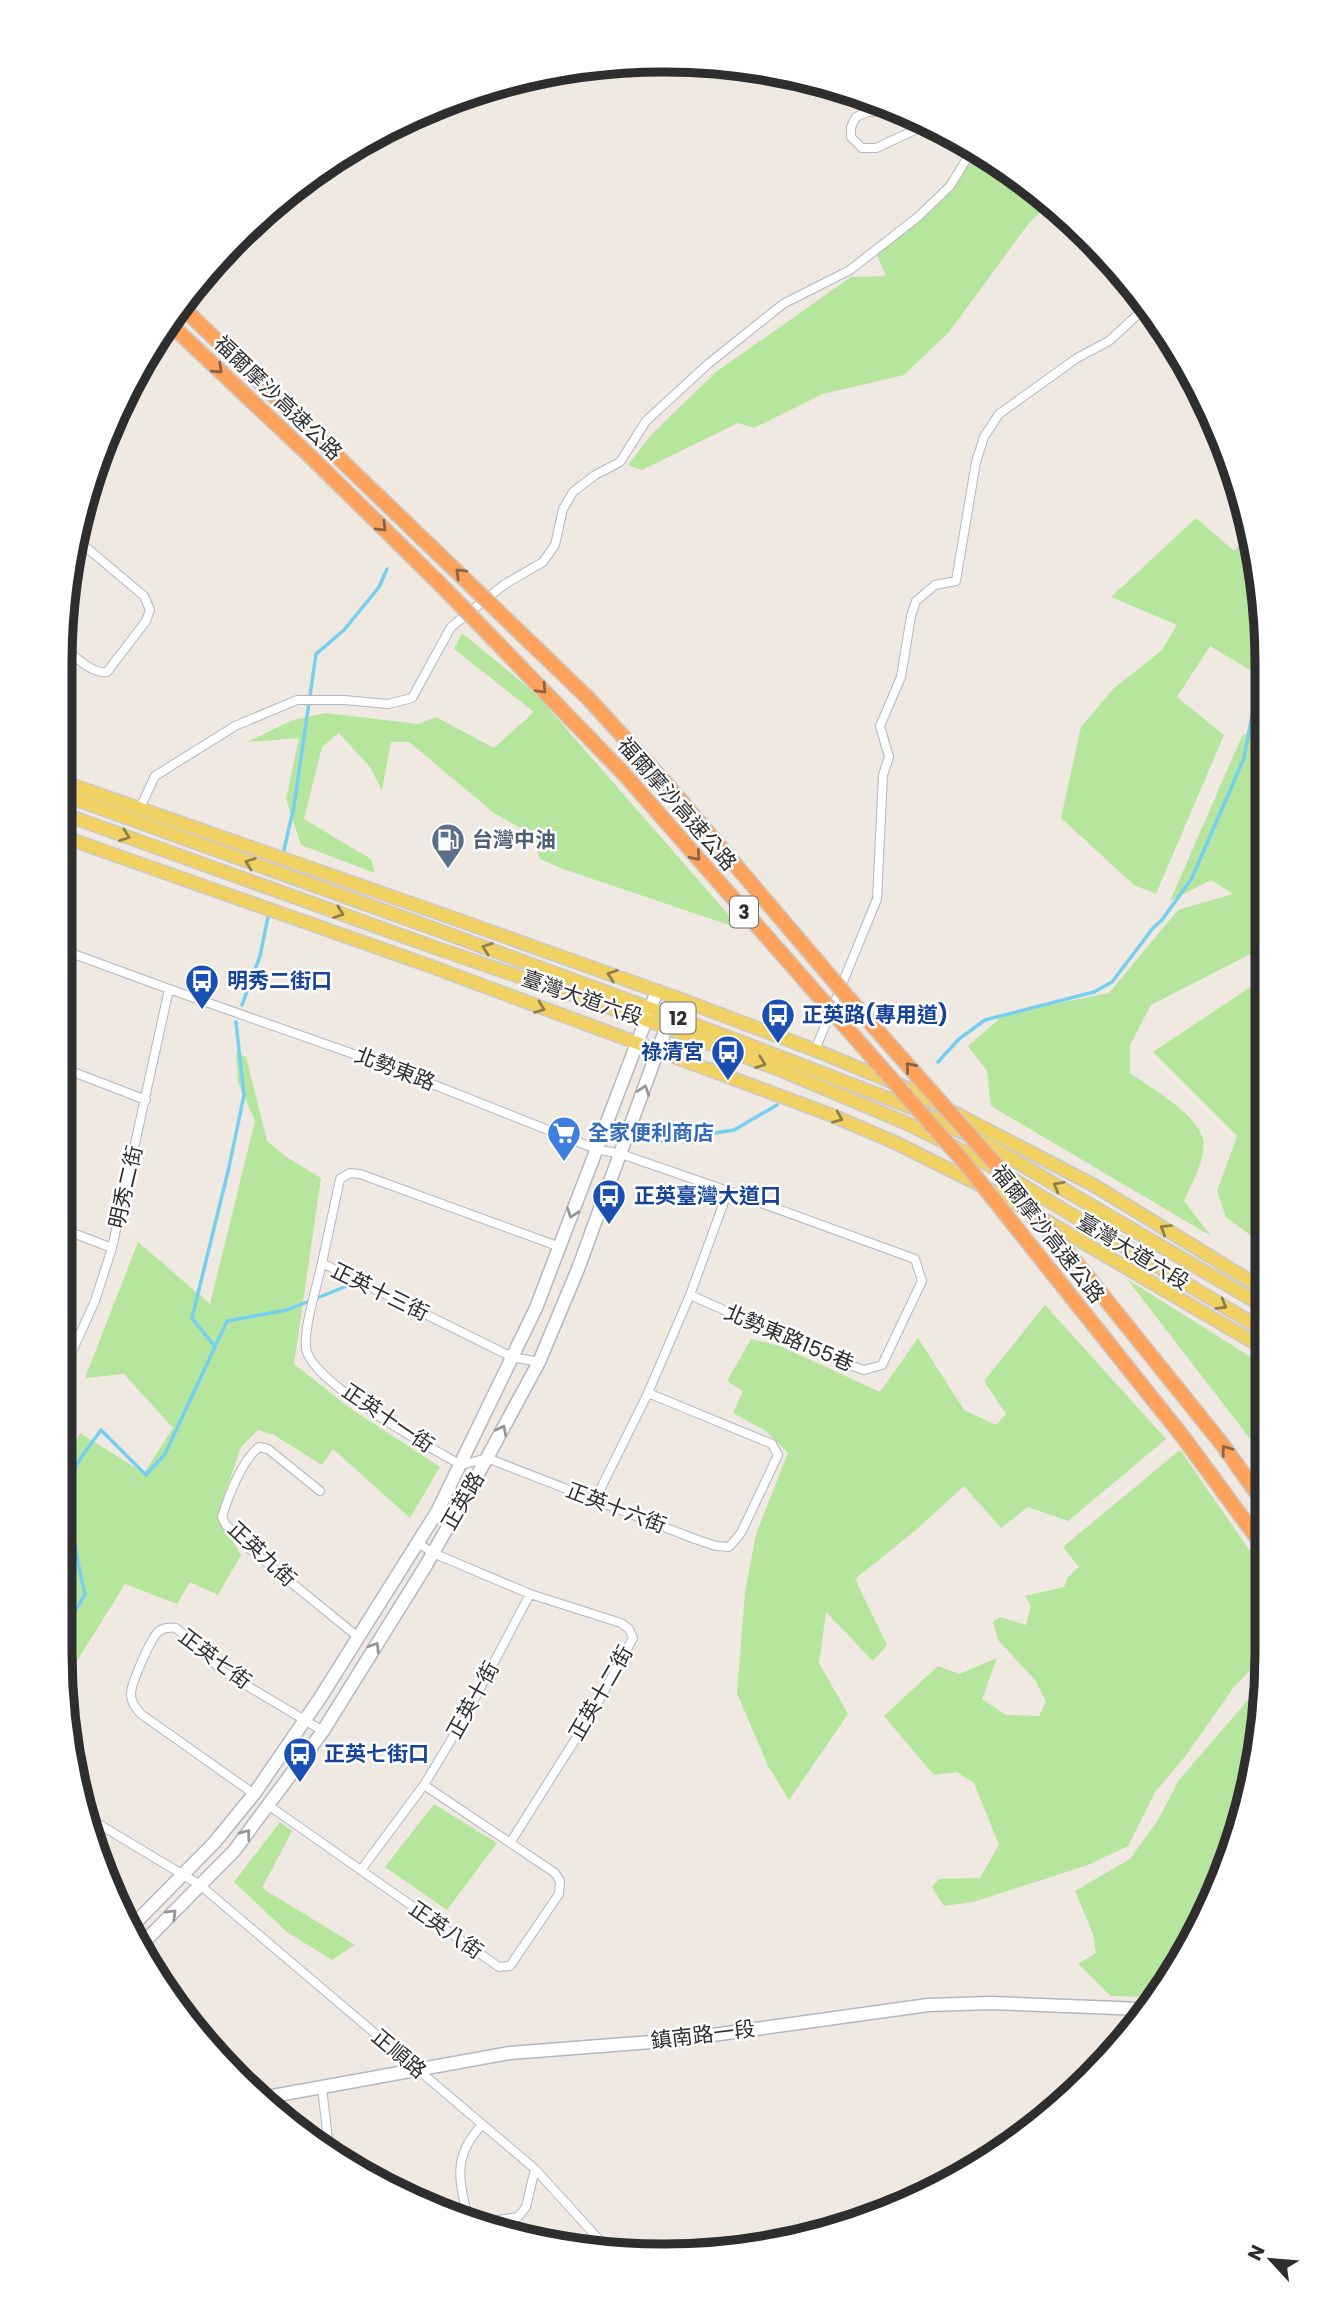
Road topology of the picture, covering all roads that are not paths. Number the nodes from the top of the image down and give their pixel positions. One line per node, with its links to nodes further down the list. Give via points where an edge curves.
1 (876, 112): 2 (street, via 856,117 851,127 851,137 862,148 876,148)
2 (917, 129)
3 (968, 157): 11 (street, via 950,186 919,216 850,270 783,304 646,421 620,462 573,492 563,509 555,545 543,562 505,584 451,627 412,698 388,704 297,700 235,726 155,776)
4 (187, 312): 43 (highway, 福爾摩沙高速公路 / 3, one-way to 4, bridge, via 1013,1184 670,788 548,659)
5 (1140, 313): 21 (street, via 1109,341 1077,358 999,414 984,437 956,581 935,585 916,601 901,677 880,726 889,757 883,775 877,899)
6 (176, 328): 46 (highway, 福爾摩沙高速公路 / 3, one-way to 46, bridge, via 424,568 625,775 964,1162 1183,1437)
7 (84, 545): 8 (street, via 144,596 150,610 107,672 99,673)
8 (72, 653)
9 (72, 785): 11 (main road, 臺灣大道六段 / 12)
10 (72, 798): 18 (main road, 臺灣大道六段 / 12, one-way to 10)
11 (139, 810): 16 (main road, 臺灣大道六段 / 12, one-way to 11)
12 (72, 817): 18 (main road, 臺灣大道六段 / 12, one-way to 18, via 439,949)
13 (72, 840): 20 (main road, 臺灣大道六段 / 12, one-way to 20)
14 (72, 953): 15 (street, 北勢東路)
15 (169, 989): 24 (street, 明秀二街); 25 (street, 北勢東路, via 379,1062)
16 (657, 991): 17 (main road, 臺灣大道六段 / 12); 18 (street, 正英路)
17 (677, 998): 19 (street, 正英路); 21 (main road, 臺灣大道六段 / 12)
18 (648, 1014): 19 (main road, 臺灣大道六段 / 12); 20 (street, 正英路)
19 (668, 1022): 22 (street, 正英路); 34 (main road, 臺灣大道六段 / 12, one-way to 19, via 974,1138 913,1108); 35 (main road, 臺灣大道六段 / 12, one-way to 35, via 979,1159)
20 (636, 1044): 22 (main road, 臺灣大道六段 / 12); 25 (street, 正英路)
21 (816, 1050): 32 (main road, 臺灣大道六段 / 12, one-way to 21, via 1095,1186 909,1089)
22 (657, 1052): 26 (street, 正英路, one-way to 22); 36 (main road, 臺灣大道六段 / 12, one-way to 36, via 896,1143 1016,1203)
23 (72, 1072): 24 (street)
24 (146, 1100): 30 (street, 明秀二街)
25 (596, 1149): 26 (street, 北勢東路); 29 (street, 正英路, one-way to 29)
26 (621, 1154): 27 (street, 北勢東路); 39 (street, 正英路)
27 (728, 1191): 33 (street); 33 (street, 北勢東路155巷, via 915,1259 922,1281 882,1365 864,1370)
28 (72, 1233): 30 (street)
29 (560, 1247): 31 (street, 正英十三街, via 350,1173 340,1179); 38 (street, 正英路)
30 (112, 1248): 37 (street, 明秀二街, via 95,1301)
31 (322, 1263): 38 (street, 正英十三街); 42 (street, 正英十一街, via 306,1334 306,1351 314,1365 370,1411)
32 (1255, 1284)
33 (690, 1296): 40 (street)
34 (1255, 1301)
35 (1255, 1325)
36 (1255, 1343)
37 (72, 1346)
38 (512, 1357): 39 (street, 正英十三街); 42 (street, 正英路)
39 (539, 1362): 41 (street, 正英路, one-way to 39)
40 (648, 1393): 45 (street); 45 (street, 正英十六街, via 772,1444 778,1455 741,1534 729,1547 716,1546)
41 (487, 1458): 42 (street); 45 (street, 正英十六街); 48 (street, 正英路)
42 (461, 1465): 47 (street, 正英路)
43 (1255, 1490)
44 (320, 1491): 50 (street, 正英九街, via 268,1449 259,1447 251,1453 222,1517 250,1549)
45 (595, 1500)
46 (1255, 1535)
47 (418, 1543): 48 (street, 正英十二街); 50 (street, 正英路)
48 (433, 1553): 49 (street, 正英十二街); 52 (street, 正英路, one-way to 48)
49 (530, 1594): 53 (street, 正英十街); 57 (street, 正英十二街, via 621,1623 633,1638)
50 (358, 1637): 51 (street, 正英路)
51 (304, 1719): 52 (street, 正英七街); 54 (street, 正英路); 54 (street, 正英七街, via 224,1672 176,1628 159,1632 131,1692 133,1704)
52 (323, 1731): 55 (street, 正英路)
53 (424, 1785): 57 (street, 正英八街); 58 (street, 正英十街)
54 (254, 1794): 59 (street, 正英路)
55 (268, 1805): 58 (street, 正英八街); 60 (street, 正英路, one-way to 55, via 234,1851)
56 (97, 1823): 59 (street, 正順路)
57 (510, 1843): 58 (street, 正英八街, via 560,1881 559,1894 510,1966 499,1967)
58 (361, 1870)
59 (182, 1876): 60 (street, 正順路); 61 (street, 正英路)
60 (200, 1885): 62 (street, 正英路, one-way to 60); 64 (street, 正順路)
61 (137, 1921)
62 (146, 1939)
63 (1136, 2009): 64 (street, 鎮南路一段, via 928,2005 677,2040 510,2053)
64 (417, 2070): 65 (street, 鎮南路一段); 67 (street, 正順路)
65 (322, 2088): 66 (street, 鎮南路一段); 68 (street)
66 (273, 2097)
67 (482, 2124): 69 (street, 正順路); 70 (street, via 464,2147 459,2164)
68 (328, 2140)
69 (535, 2169): 71 (street, via 526,2207 518,2217); 72 (street, 正順路)
70 (466, 2210)
71 (497, 2220)
72 (600, 2240)

